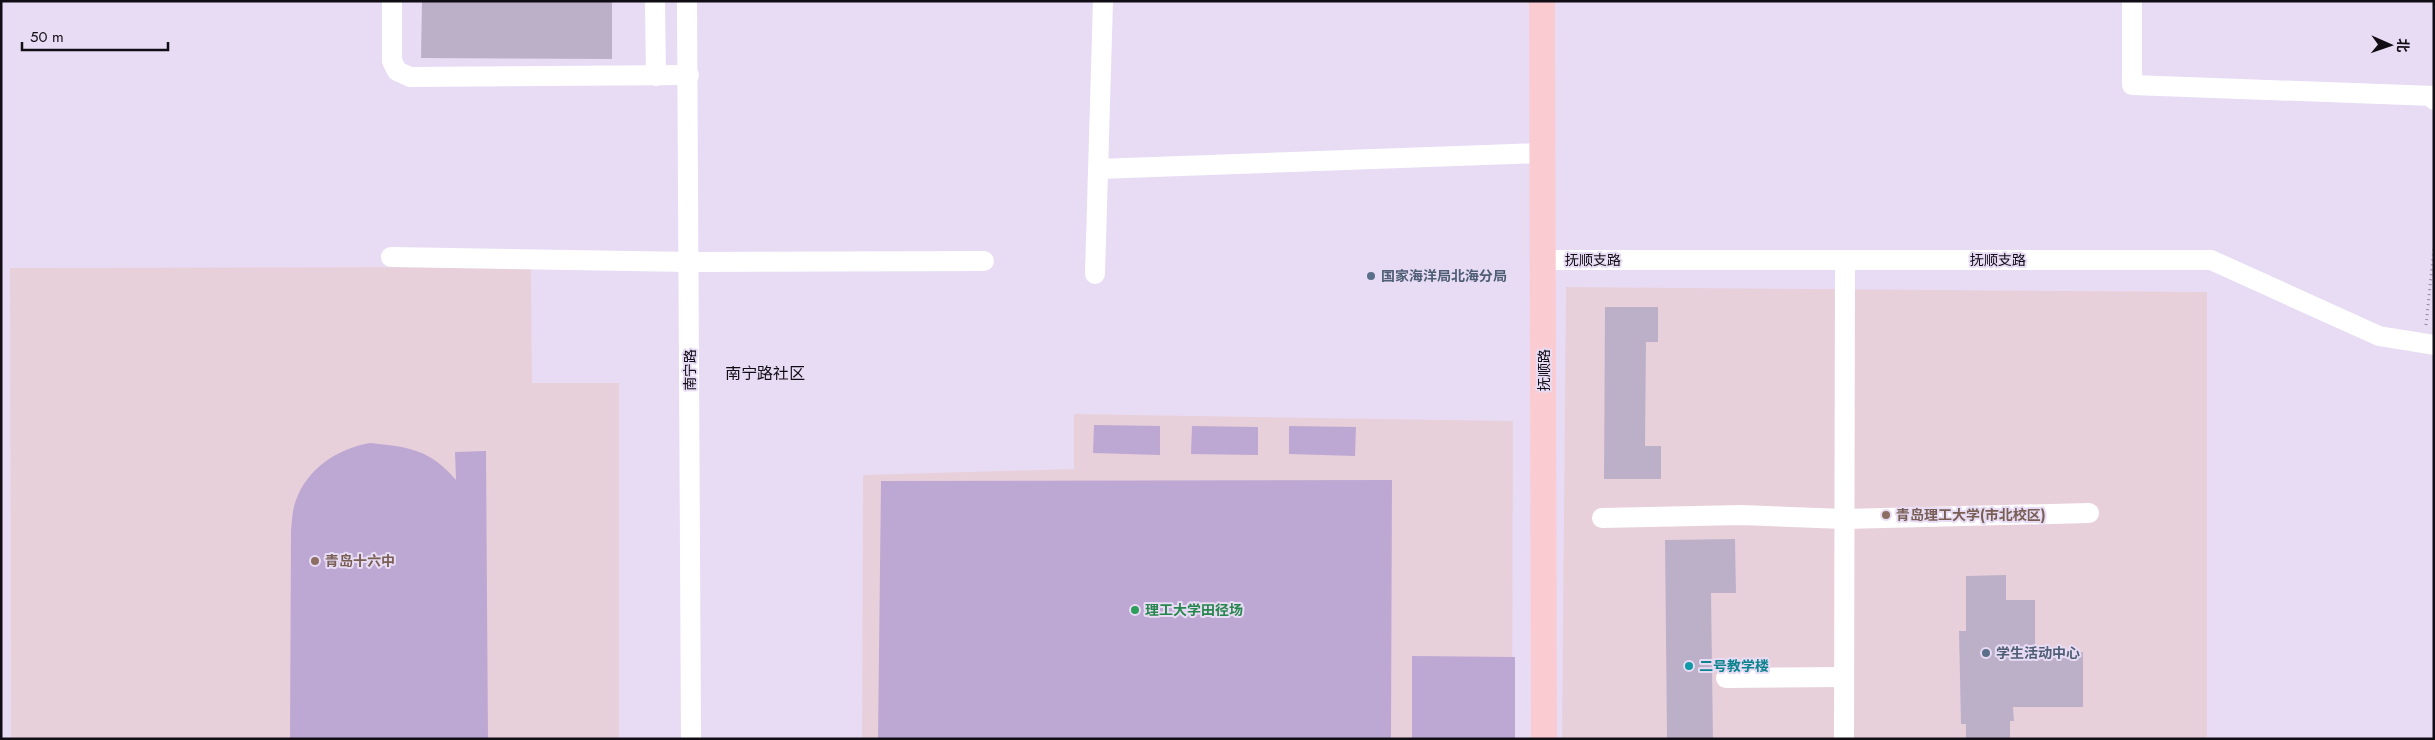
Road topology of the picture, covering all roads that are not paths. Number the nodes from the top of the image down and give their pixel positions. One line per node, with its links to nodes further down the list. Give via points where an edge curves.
1 (392, 1): 8 (street, via 392,60 397,71 410,77)
2 (656, 1): 8 (street)
3 (687, 1): 7 (street, 南宁路)
4 (1103, 1): 11 (street)
5 (1542, 1): 10 (main road, 抚顺路)
6 (2132, 1): 9 (street, via 2132,85 2434,96)
7 (689, 75): 8 (street); 16 (street, 南宁路)
8 (656, 76)
9 (2434, 100)
10 (1543, 153): 11 (street); 13 (main road, 抚顺路)
11 (1098, 169): 17 (street)
12 (391, 257): 16 (street)
13 (1544, 260): 14 (street, 抚顺支路); 25 (main road, 抚顺路)
14 (1845, 260): 18 (street, 抚顺支路, via 2210,260 2379,336); 21 (street)
15 (984, 261): 16 (street)
16 (690, 262): 24 (street, 南宁路)
17 (1095, 274)
18 (2429, 344)
19 (2090, 513): 21 (street)
20 (1602, 518): 21 (street, via 1741,515)
21 (1844, 519): 22 (street)
22 (1844, 677): 23 (street); 26 (street)
23 (1726, 678)
24 (691, 739)
25 (1544, 739)
26 (1844, 739)

